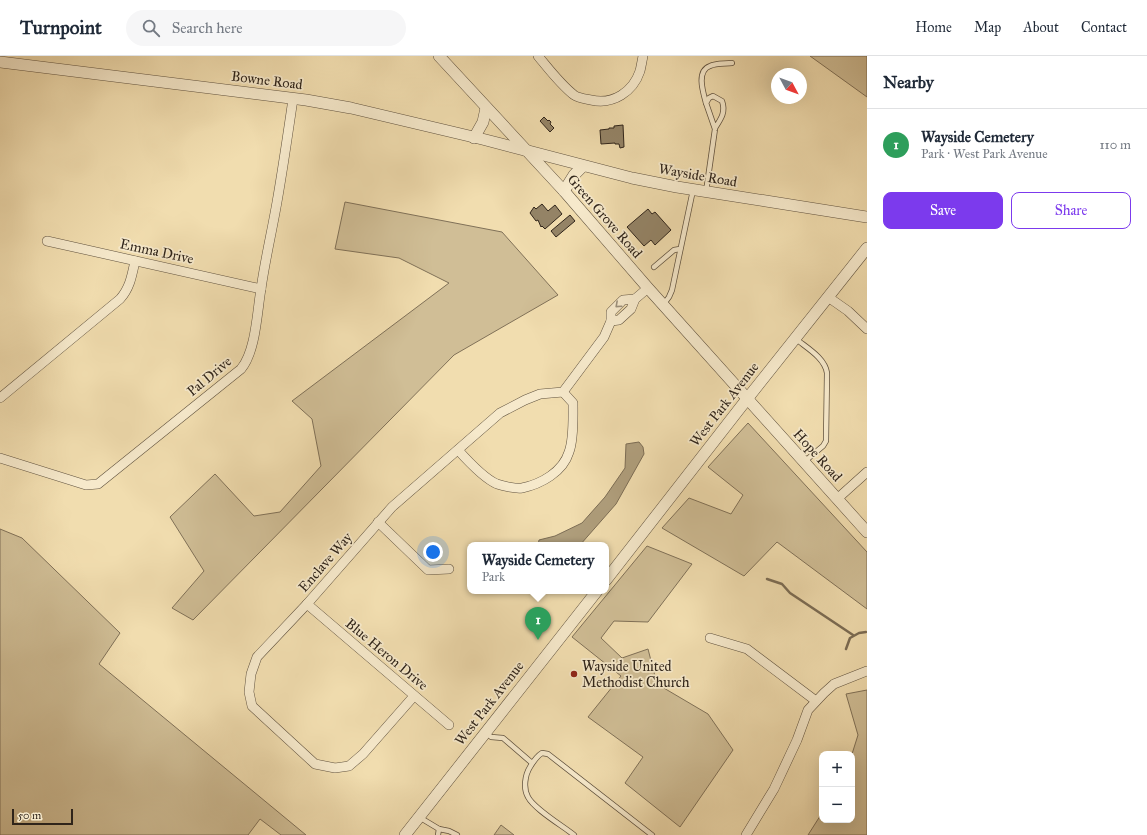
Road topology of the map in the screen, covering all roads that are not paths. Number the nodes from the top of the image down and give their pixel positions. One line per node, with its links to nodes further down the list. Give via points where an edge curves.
1 (439, 56): 8 (street, Green Grove Road)
2 (538, 56): 3 (street, via 575,96 595,101 618,98 628,90 640,71)
3 (642, 56)
4 (0, 62): 6 (street, Bowne Road)
5 (732, 63): 7 (lane, via 710,65 704,70 702,77)
6 (294, 99): 10 (street, Bowne Road, via 351,108); 23 (street, Pal Drive)
7 (706, 103): 9 (lane); 9 (lane, via 713,96 721,100 724,106 723,115)
8 (486, 108): 10 (street, via 483,122); 11 (street, Green Grove Road)
9 (715, 129): 15 (lane)
10 (474, 138): 11 (street, Bowne Road)
11 (527, 151): 12 (street, Wayside Road); 14 (street, Green Grove Road)
12 (583, 166): 13 (street, Wayside Road); 14 (street)
13 (692, 190): 15 (street, Wayside Road); 19 (lane)
14 (564, 191): 22 (street, Green Grove Road)
15 (706, 192): 16 (street, Wayside Road)
16 (867, 217)
17 (47, 241): 20 (street, Emma Drive)
18 (867, 248): 24 (street, West Park Avenue)
19 (680, 249): 21 (lane, via 674,250); 25 (lane, via 672,290)
20 (135, 261): 23 (street, Emma Drive); 29 (street, via 130,282 120,299)
21 (654, 267)
22 (648, 288): 25 (street, Green Grove Road); 28 (street, via 635,299 623,300 611,312 611,321 604,337)
23 (261, 289): 32 (street, Pal Drive, via 250,352 242,368 102,482 86,485)
24 (828, 297): 26 (street); 27 (street, West Park Avenue)
25 (663, 305): 30 (street, Green Grove Road)
26 (867, 329)
27 (795, 338): 30 (street, West Park Avenue); 33 (lane, via 823,362 827,373 826,441)
28 (563, 392): 31 (street, Enclave Way, via 535,396 500,413); 31 (street, via 573,403 569,452 560,468 544,480 520,488 497,484 474,467)
29 (0, 398)
30 (747, 399): 33 (street, Hope Road); 39 (street, West Park Avenue)
31 (458, 450): 36 (street, Enclave Way)
32 (0, 458)
33 (804, 463): 35 (street, Hope Road)
34 (867, 472): 35 (street)
35 (837, 499): 37 (street, Hope Road)
36 (378, 522): 38 (street, via 428,570); 41 (street, Enclave Way)
37 (867, 532)
38 (449, 569)
39 (609, 576)
40 (595, 594): 47 (street, West Park Avenue)
41 (307, 604): 44 (street, Blue Heron Drive); 44 (street, Enclave Way, via 257,658 251,674 249,692 252,706 315,764 335,768 348,766 363,754)
42 (710, 638): 45 (street, via 747,649)
43 (867, 671): 45 (street, via 834,684)
44 (414, 696): 46 (street, Blue Heron Drive)
45 (816, 701): 56 (street, via 808,710 774,789)
46 (449, 725)
47 (485, 732): 48 (lane, via 491,737 503,738); 49 (street, West Park Avenue)
48 (532, 763): 54 (lane, via 525,777 529,799); 55 (lane, via 545,752)
49 (420, 817): 50 (lane); 51 (street, West Park Avenue)
50 (439, 829): 52 (lane); 53 (lane, via 449,830)
51 (405, 835)
52 (438, 835)
53 (457, 835)
54 (574, 835)
55 (652, 835)
56 (746, 835)

